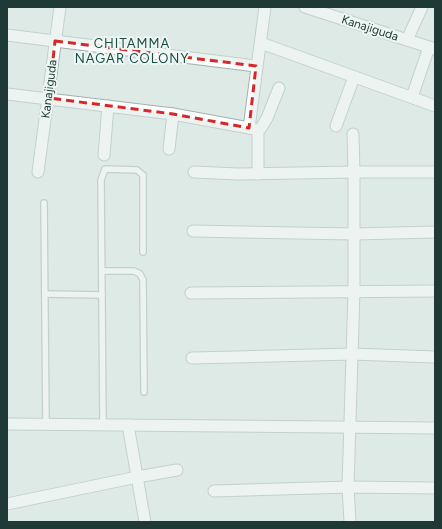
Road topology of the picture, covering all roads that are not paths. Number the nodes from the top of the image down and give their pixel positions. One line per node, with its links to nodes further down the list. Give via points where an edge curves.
1 (60, 7): 6 (street, Kanajiguda)
2 (265, 7): 8 (street)
3 (305, 7): 7 (street, Kanajiguda)
4 (422, 7): 7 (street)
5 (7, 35): 6 (street)
6 (55, 40): 10 (street); 15 (street, Kanajiguda)
7 (407, 40): 9 (street, Kanajiguda)
8 (261, 43): 10 (street); 11 (street)
9 (432, 48): 14 (street)
10 (256, 66): 20 (street)
11 (354, 77): 14 (street); 19 (street)
12 (279, 88): 20 (street, via 261,128)
13 (7, 94): 15 (street)
14 (412, 97): 17 (street)
15 (49, 98): 16 (street); 24 (street, Kanajiguda)
16 (108, 106): 18 (street); 23 (street)
17 (435, 106)
18 (173, 114): 20 (street); 22 (street)
19 (336, 126)
20 (254, 129): 28 (street)
21 (353, 134): 26 (street)
22 (169, 149)
23 (104, 154)
24 (38, 172)
25 (194, 172): 28 (street)
26 (354, 172): 27 (street); 28 (street); 32 (street)
27 (435, 172)
28 (258, 174)
29 (44, 202): 38 (lane)
30 (194, 231): 32 (street)
31 (435, 232): 32 (street)
32 (354, 234): 35 (street)
33 (143, 252): 34 (lane, via 143,175 137,170 105,169 101,180)
34 (102, 271): 39 (lane); 43 (lane, via 134,271 140,274 143,280)
35 (354, 291): 36 (street); 37 (street); 40 (street)
36 (435, 291)
37 (191, 293)
38 (45, 294): 39 (lane); 45 (lane)
39 (102, 295): 46 (lane)
40 (352, 354): 41 (street); 42 (street); 48 (street)
41 (192, 358)
42 (435, 358)
43 (144, 392)
44 (7, 424): 45 (street)
45 (46, 425): 46 (street)
46 (103, 425): 47 (street)
47 (128, 425): 48 (street); 51 (street)
48 (350, 426): 49 (street); 52 (street)
49 (435, 428)
50 (177, 470): 51 (street)
51 (137, 477): 55 (street); 56 (street)
52 (348, 487): 53 (street); 54 (street); 57 (street)
53 (435, 488)
54 (214, 491)
55 (7, 504)
56 (145, 522)
57 (350, 522)

